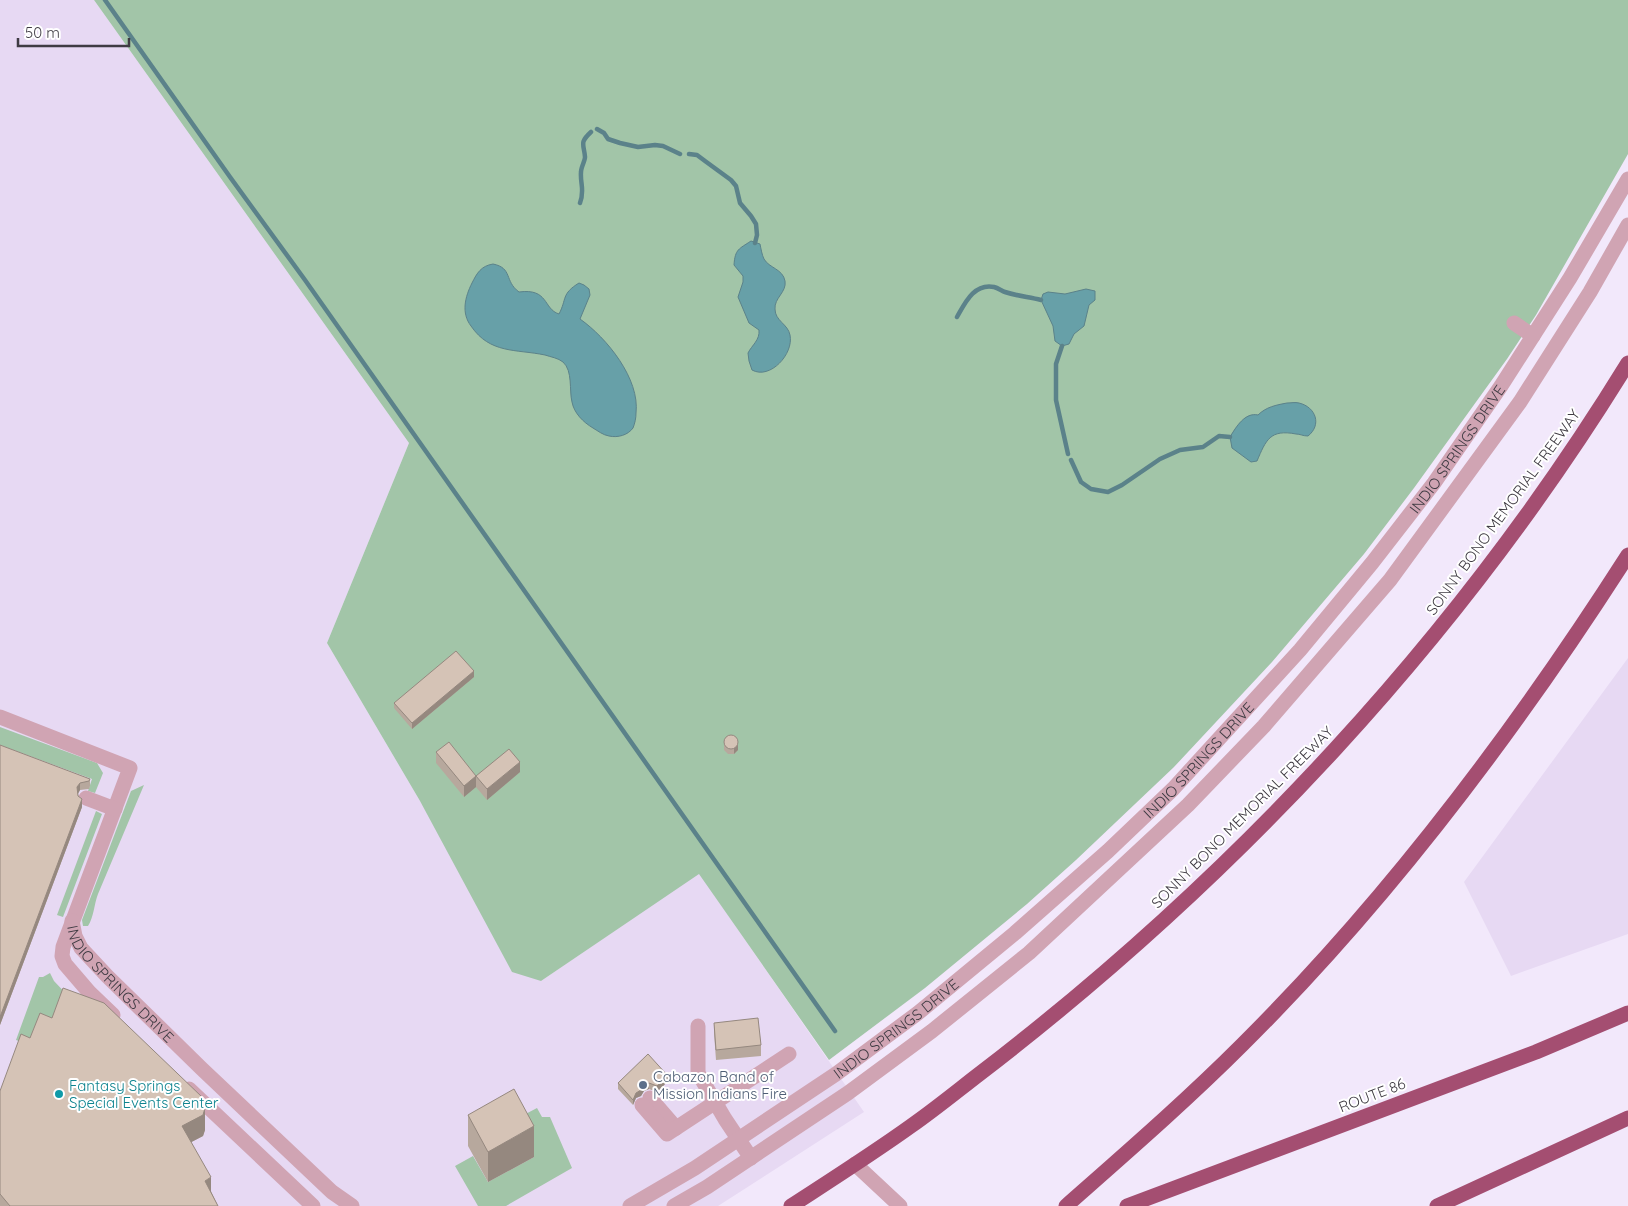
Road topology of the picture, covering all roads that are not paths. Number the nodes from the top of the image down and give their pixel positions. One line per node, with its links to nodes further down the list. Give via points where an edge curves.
1 (1628, 179): 4 (lane, INDIO SPRINGS DRIVE)
2 (1628, 225): 20 (lane, INDIO SPRINGS DRIVE, via 1525,394 1452,496 1390,580 1264,726 1188,804 1030,953 848,1093)
3 (1514, 323): 4 (lane)
4 (1533, 336): 19 (lane, INDIO SPRINGS DRIVE, via 1434,483 1372,563 1300,650 1173,789 1015,933 918,1013 836,1074)
5 (1628, 362): 21 (highway, SONNY BONO MEMORIAL FREEWAY, via 1598,412 1533,505 1454,610 1372,709 1286,800 1152,931 1042,1026 911,1126)
6 (1628, 555): 28 (highway, via 1512,728 1369,908 1243,1044)
7 (0, 717): 9 (lane, via 130,768)
8 (86, 798): 9 (lane)
9 (115, 809): 10 (lane)
10 (72, 921): 12 (lane, INDIO SPRINGS DRIVE, via 63,947 65,964); 23 (lane, INDIO SPRINGS DRIVE, via 81,948 107,976 332,1192)
11 (1628, 1013): 29 (highway, ROUTE 86, via 1536,1052)
12 (123, 1025)
13 (698, 1026): 17 (lane, via 698,1073)
14 (788, 1054): 17 (lane)
15 (179, 1079): 22 (lane)
16 (646, 1102): 17 (lane, via 667,1134)
17 (715, 1102): 19 (lane)
18 (1628, 1118): 30 (highway)
19 (739, 1139): 20 (lane); 24 (lane, INDIO SPRINGS DRIVE)
20 (751, 1158): 25 (lane, INDIO SPRINGS DRIVE)
21 (855, 1164): 26 (highway, SONNY BONO MEMORIAL FREEWAY); 27 (lane)
22 (313, 1206)
23 (352, 1206)
24 (630, 1206)
25 (674, 1206)
26 (791, 1206)
27 (900, 1206)
28 (1066, 1206)
29 (1127, 1206)
30 (1437, 1206)

